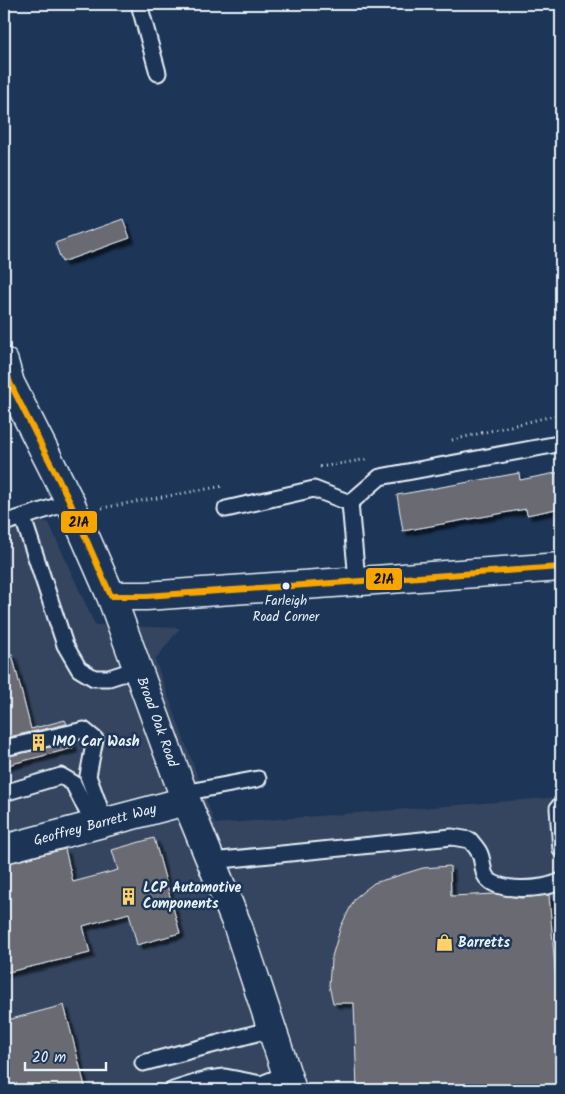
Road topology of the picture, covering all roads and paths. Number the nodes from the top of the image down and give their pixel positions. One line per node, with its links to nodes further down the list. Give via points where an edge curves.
1 (139, 4): 2 (lane)
2 (158, 73)
3 (4, 362): 5 (street, Broad Oak Road, via 10,383)
4 (561, 446): 6 (lane, via 380,477)
5 (70, 502): 8 (lane); 12 (street, Broad Oak Road)
6 (350, 503): 7 (lane, via 314,489); 11 (lane)
7 (226, 509)
8 (23, 518): 9 (lane); 13 (lane, via 65,645 79,669 94,678 109,678)
9 (4, 523)
10 (561, 567): 11 (street)
11 (357, 580): 12 (street)
12 (111, 596): 13 (street, Broad Oak Road)
13 (138, 670): 17 (street, Broad Oak Road)
14 (4, 748): 19 (lane, via 84,730 95,739 88,776)
15 (258, 779): 17 (lane)
16 (4, 793): 19 (lane, via 62,776 73,783)
17 (185, 797): 19 (street, Geoffrey Barrett Way); 22 (street, Broad Oak Road)
18 (561, 804): 21 (lane, via 558,808)
19 (100, 824): 20 (street, Geoffrey Barrett Way)
20 (4, 849)
21 (561, 850)
22 (210, 861): 23 (lane, via 452,837 470,840 480,852 485,875 490,882 503,888); 24 (street, Broad Oak Road, via 238,927)
23 (561, 881)
24 (272, 1029): 25 (lane); 26 (street, Broad Oak Road)
25 (143, 1063)
26 (290, 1082): 27 (lane, via 261,1084 225,1078 208,1079)
27 (173, 1090)

